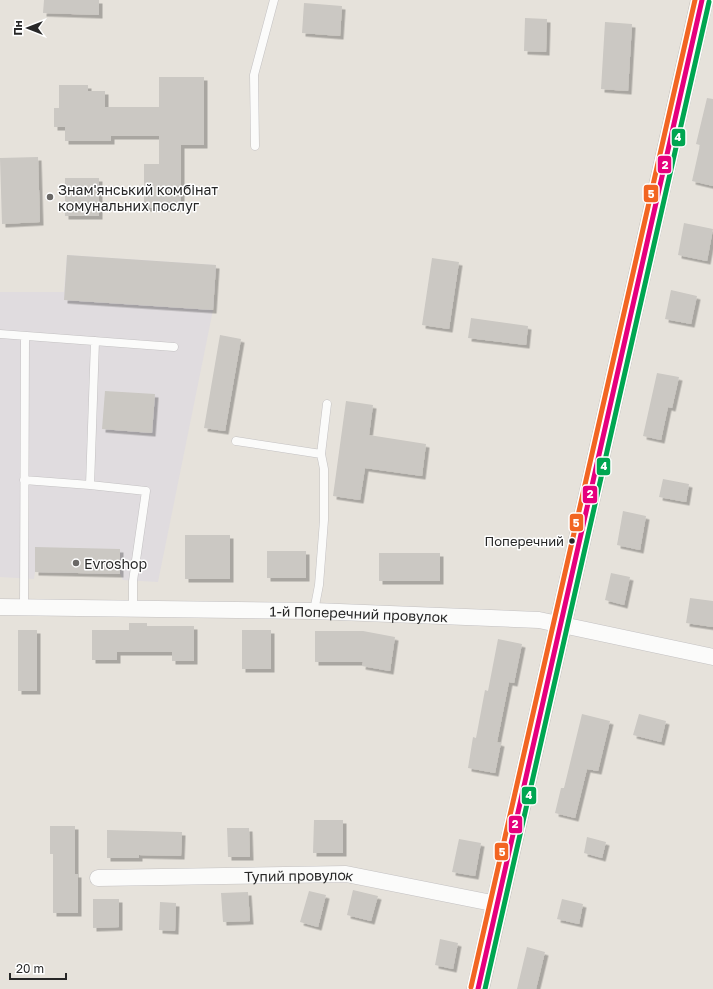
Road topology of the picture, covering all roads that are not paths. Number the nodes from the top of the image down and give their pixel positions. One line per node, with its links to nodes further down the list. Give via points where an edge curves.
1 (274, 0): 3 (lane, via 254,75)
2 (702, 0): 17 (main road)
3 (255, 146)
4 (0, 334): 5 (lane)
5 (25, 336): 6 (lane); 11 (lane)
6 (95, 341): 7 (lane); 12 (lane)
7 (174, 347)
8 (327, 404): 10 (lane)
9 (236, 441): 10 (lane)
10 (321, 454): 16 (lane, via 324,470 324,520 319,585)
11 (24, 480): 12 (lane); 14 (lane)
12 (90, 484): 15 (lane, via 146,491 133,581)
13 (0, 607): 14 (street, 1-й Поперечний провулок)
14 (24, 607): 15 (street, 1-й Поперечний провулок)
15 (133, 608): 16 (street, 1-й Поперечний провулок)
16 (314, 611): 17 (street, 1-й Поперечний провулок, via 539,620)
17 (560, 624): 18 (street, 1-й Поперечний провулок); 20 (main road)
18 (713, 657)
19 (98, 878): 20 (street, Тупий провулок, via 346,874)
20 (498, 904): 21 (main road)
21 (478, 989)

